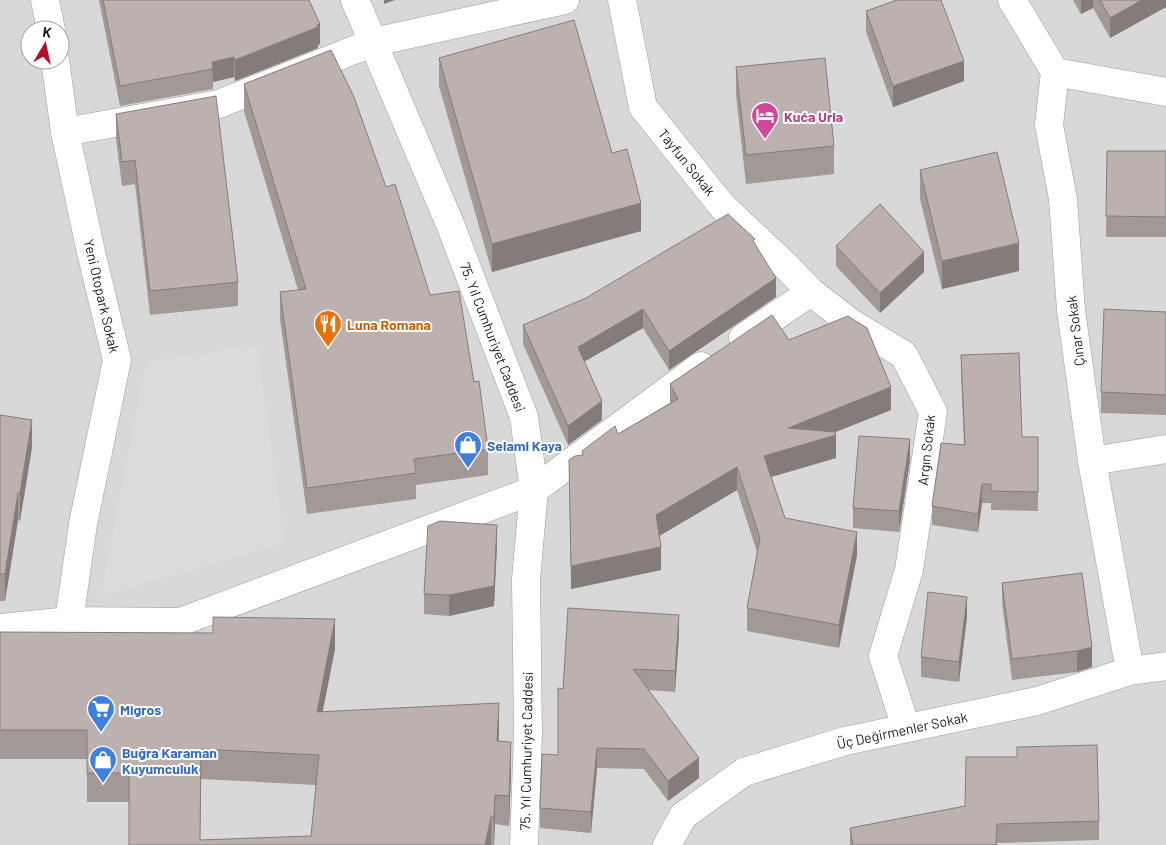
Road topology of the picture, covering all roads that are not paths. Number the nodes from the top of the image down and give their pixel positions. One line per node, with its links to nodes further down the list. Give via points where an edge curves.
1 (45, 0): 6 (street)
2 (355, 0): 7 (street, 75. Yıl Cumhuriyet Caddesi)
3 (564, 0): 7 (street)
4 (622, 0): 12 (street, Tayfun Sokak, via 643,107 722,206)
5 (1012, 0): 9 (street)
6 (49, 20)
7 (374, 42): 11 (street, via 219,104); 15 (street, 75. Yıl Cumhuriyet Caddesi, via 450,224 524,418)
8 (56, 70): 11 (street, Yeni Otopark Sokak)
9 (1055, 72): 10 (street); 14 (street, Çınar Sokak, via 1049,125 1063,199 1071,310)
10 (1166, 92)
11 (65, 132): 16 (street, Yeni Otopark Sokak, via 117,360 83,524)
12 (811, 292): 15 (street, via 678,382); 20 (street, Argın Sokak, via 851,323 904,355 933,412 909,570 883,656)
13 (1166, 449): 14 (street)
14 (1092, 461): 19 (street, Çınar Sokak)
15 (534, 490): 16 (street, via 180,622); 21 (street, 75. Yıl Cumhuriyet Caddesi, via 526,579 528,734)
16 (69, 621): 17 (street)
17 (0, 628)
18 (1166, 666): 19 (street, Üç Değirmenler Sokak)
19 (1130, 671): 20 (street, Üç Değirmenler Sokak, via 1037,701)
20 (906, 728): 22 (street, Üç Değirmenler Sokak, via 845,741 744,772 683,816)
21 (524, 845)
22 (668, 845)

